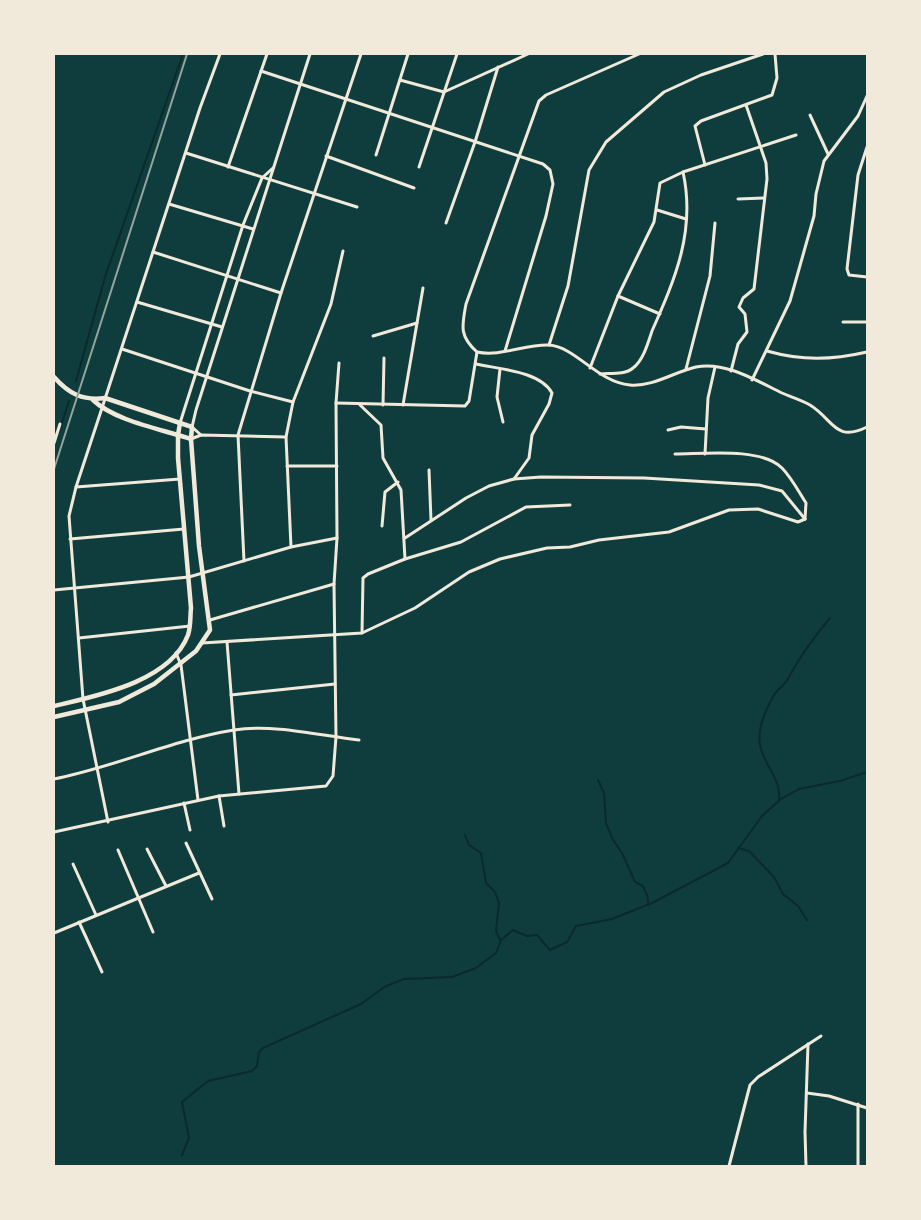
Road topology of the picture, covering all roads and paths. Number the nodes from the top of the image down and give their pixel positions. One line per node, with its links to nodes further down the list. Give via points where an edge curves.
1 (220, 54): 26 (street)
2 (267, 54): 12 (street)
3 (310, 54): 14 (street)
4 (361, 54): 17 (street)
5 (408, 54): 13 (street)
6 (457, 54): 15 (street)
7 (528, 54): 11 (street)
8 (639, 54): 30 (street, via 546,95 539,101)
9 (763, 54): 66 (street, via 701,75 664,92 606,142 590,170 568,286)
10 (775, 54): 18 (street, via 777,78 772,95)
11 (498, 67): 15 (street); 23 (street)
12 (261, 71): 14 (street); 32 (street)
13 (400, 80): 15 (street); 19 (street)
14 (300, 84): 17 (street); 33 (street)
15 (444, 92): 21 (street)
16 (867, 96): 27 (street, via 858,116)
17 (346, 99): 19 (street); 29 (street)
18 (746, 105): 24 (street); 31 (street, via 695,126)
19 (390, 113): 21 (street); 28 (street)
20 (810, 115): 27 (street)
21 (432, 128): 23 (street); 34 (street)
22 (796, 135): 24 (street)
23 (475, 142): 30 (street); 47 (street)
24 (759, 146): 31 (street); 40 (street, via 766,164)
25 (867, 147): 53 (street, via 858,175 847,272 852,276)
26 (186, 153): 32 (street); 42 (street)
27 (828, 154): 69 (street, via 819,175 814,216 790,301)
28 (376, 155)
29 (326, 156): 38 (street); 39 (street)
30 (517, 156): 68 (street, via 543,164 550,170 552,184); 70 (street, via 466,304 463,332 467,344)
31 (705, 165): 35 (street)
32 (228, 167): 36 (street)
33 (273, 167): 36 (street); 37 (street)
34 (419, 167)
35 (683, 172): 44 (street, via 660,183); 45 (street, via 687,193)
36 (262, 178): 37 (street); 48 (street)
37 (270, 180): 39 (street); 49 (street)
38 (414, 188)
39 (313, 193): 43 (street); 56 (street)
40 (764, 198): 41 (street); 79 (street, via 754,289 743,298 739,307 745,314 747,332 738,344)
41 (738, 199)
42 (169, 204): 48 (street); 51 (street)
43 (357, 207)
44 (657, 210): 45 (street); 57 (street)
45 (686, 219): 59 (street, via 679,268)
46 (715, 223): 78 (street, via 710,276)
47 (446, 224)
48 (243, 225): 49 (street); 52 (street)
49 (253, 229): 54 (street)
50 (343, 251): 88 (street, via 331,304)
51 (153, 252): 52 (street); 58 (street)
52 (226, 276): 54 (street); 63 (street)
53 (867, 277)
54 (237, 280): 56 (street); 64 (street)
55 (423, 288): 62 (street)
56 (281, 293): 85 (street)
57 (618, 296): 59 (street); 76 (street)
58 (137, 302): 63 (street); 67 (street)
59 (660, 314): 81 (street, via 634,368)
60 (843, 322): 61 (street)
61 (867, 322)
62 (417, 323): 65 (street); 92 (street)
63 (211, 324): 64 (street); 80 (street)
64 (222, 327): 83 (street)
65 (373, 336)
66 (549, 345): 68 (street); 76 (street, via 568,352)
67 (122, 349): 80 (street); 86 (street)
68 (505, 351): 70 (street)
69 (767, 351): 71 (street, via 806,360); 84 (street)
70 (477, 352): 74 (street)
71 (867, 352)
72 (384, 358): 91 (street)
73 (339, 363): 89 (street)
74 (476, 364): 77 (street); 92 (street, via 468,401 463,407)
75 (715, 367): 78 (street); 79 (street); 99 (street)
76 (590, 368): 81 (street)
77 (500, 369): 94 (street, via 497,397); 113 (street, via 527,374 552,393 532,435 529,458)
78 (686, 370): 81 (street, via 647,384 633,385 611,381)
79 (731, 370): 84 (street)
80 (195, 374): 83 (street); 95 (street)
81 (599, 374)
82 (54, 377): 87 (street, via 77,397)
83 (206, 377): 85 (street); 98 (street)
84 (752, 380): 97 (street, via 810,405 840,431 850,434)
85 (250, 391): 88 (street); 103 (street)
86 (105, 398): 87 (street); 93 (street); 95 (street)
87 (93, 400): 93 (street)
88 (293, 402): 104 (street)
89 (336, 403): 90 (street); 110 (street)
90 (360, 405): 91 (street); 114 (street, via 381,425 383,458)
91 (383, 405): 92 (street)
92 (403, 405)
93 (102, 408): 101 (street); 115 (street)
94 (502, 422)
95 (180, 423): 98 (street); 101 (street)
96 (60, 424): 106 (street)
97 (867, 427)
98 (192, 428): 102 (street); 105 (street)
99 (706, 428): 100 (street); 108 (street)
100 (668, 430)
101 (178, 434): 105 (street); 112 (street)
102 (201, 435): 103 (street); 105 (street)
103 (238, 435): 104 (street); 126 (street)
104 (286, 436): 109 (street)
105 (191, 439): 127 (street)
106 (54, 443)
107 (675, 454): 108 (street)
108 (705, 454): 117 (street, via 750,455 773,461 782,468 806,503)
109 (288, 466): 110 (street); 124 (street)
110 (337, 466): 121 (street)
111 (429, 470): 118 (street)
112 (181, 479): 115 (street); 120 (street)
113 (514, 479): 117 (street, via 644,478 759,484 782,491); 118 (street, via 489,486)
114 (398, 482): 119 (street, via 385,492); 122 (street)
115 (76, 487): 123 (street, via 70,516)
116 (570, 505): 125 (street, via 526,507 461,542)
117 (805, 519): 134 (street, via 793,520 758,509 736,509 656,535 599,540 516,555 469,572 414,608)
118 (431, 521): 122 (street)
119 (382, 526)
120 (186, 529): 123 (street); 128 (street)
121 (337, 538): 124 (street); 129 (street)
122 (405, 538): 125 (street)
123 (70, 539): 130 (street)
124 (292, 547): 126 (street)
125 (405, 559): 134 (street, via 363,578)
126 (244, 561): 127 (street)
127 (203, 574): 128 (street); 132 (street)
128 (189, 577): 130 (street); 133 (street)
129 (334, 584): 132 (street); 135 (street)
130 (75, 588): 131 (street); 136 (street)
131 (54, 590)
132 (210, 620): 138 (street, via 210,630)
133 (190, 626): 136 (street); 139 (street)
134 (362, 633): 135 (street)
135 (336, 636): 137 (street); 141 (street)
136 (79, 638): 143 (street)
137 (226, 642): 138 (street); 142 (street)
138 (202, 643): 140 (street)
139 (176, 652): 140 (street); 143 (street, via 146,677 115,692)
140 (181, 665): 145 (street, via 128,698); 149 (street)
141 (335, 684): 142 (street); 148 (street)
142 (231, 695): 147 (street)
143 (83, 699): 144 (street); 145 (street)
144 (54, 706)
145 (85, 709): 146 (street); 151 (street)
146 (54, 717)
147 (235, 730): 148 (street, via 286,729); 149 (street); 153 (street)
148 (336, 737): 150 (street); 153 (street, via 333,776 326,786)
149 (189, 740): 151 (street); 155 (street)
150 (359, 740)
151 (95, 769): 152 (street); 157 (street)
152 (54, 780)
153 (239, 794): 154 (street)
154 (219, 796): 155 (street); 158 (street)
155 (198, 800): 156 (street)
156 (184, 803): 157 (street); 159 (street)
157 (108, 822): 160 (street)
158 (224, 826)
159 (190, 830)
160 (54, 832)
161 (186, 843): 165 (street)
162 (118, 850): 167 (street)
163 (147, 850): 166 (street)
164 (73, 864): 169 (street)
165 (199, 873): 166 (street); 168 (street)
166 (166, 886): 167 (street)
167 (137, 897): 169 (street); 171 (street)
168 (212, 899)
169 (96, 915): 170 (street)
170 (79, 922): 172 (street); 173 (street)
171 (154, 932)
172 (54, 933)
173 (102, 972)
174 (821, 1036): 175 (street)
175 (808, 1044): 176 (street); 179 (street, via 750,1085)
176 (807, 1093): 177 (street); 180 (street)
177 (858, 1104): 178 (street); 181 (street)
178 (867, 1108)
179 (729, 1166)
180 (806, 1166)
181 (858, 1166)

